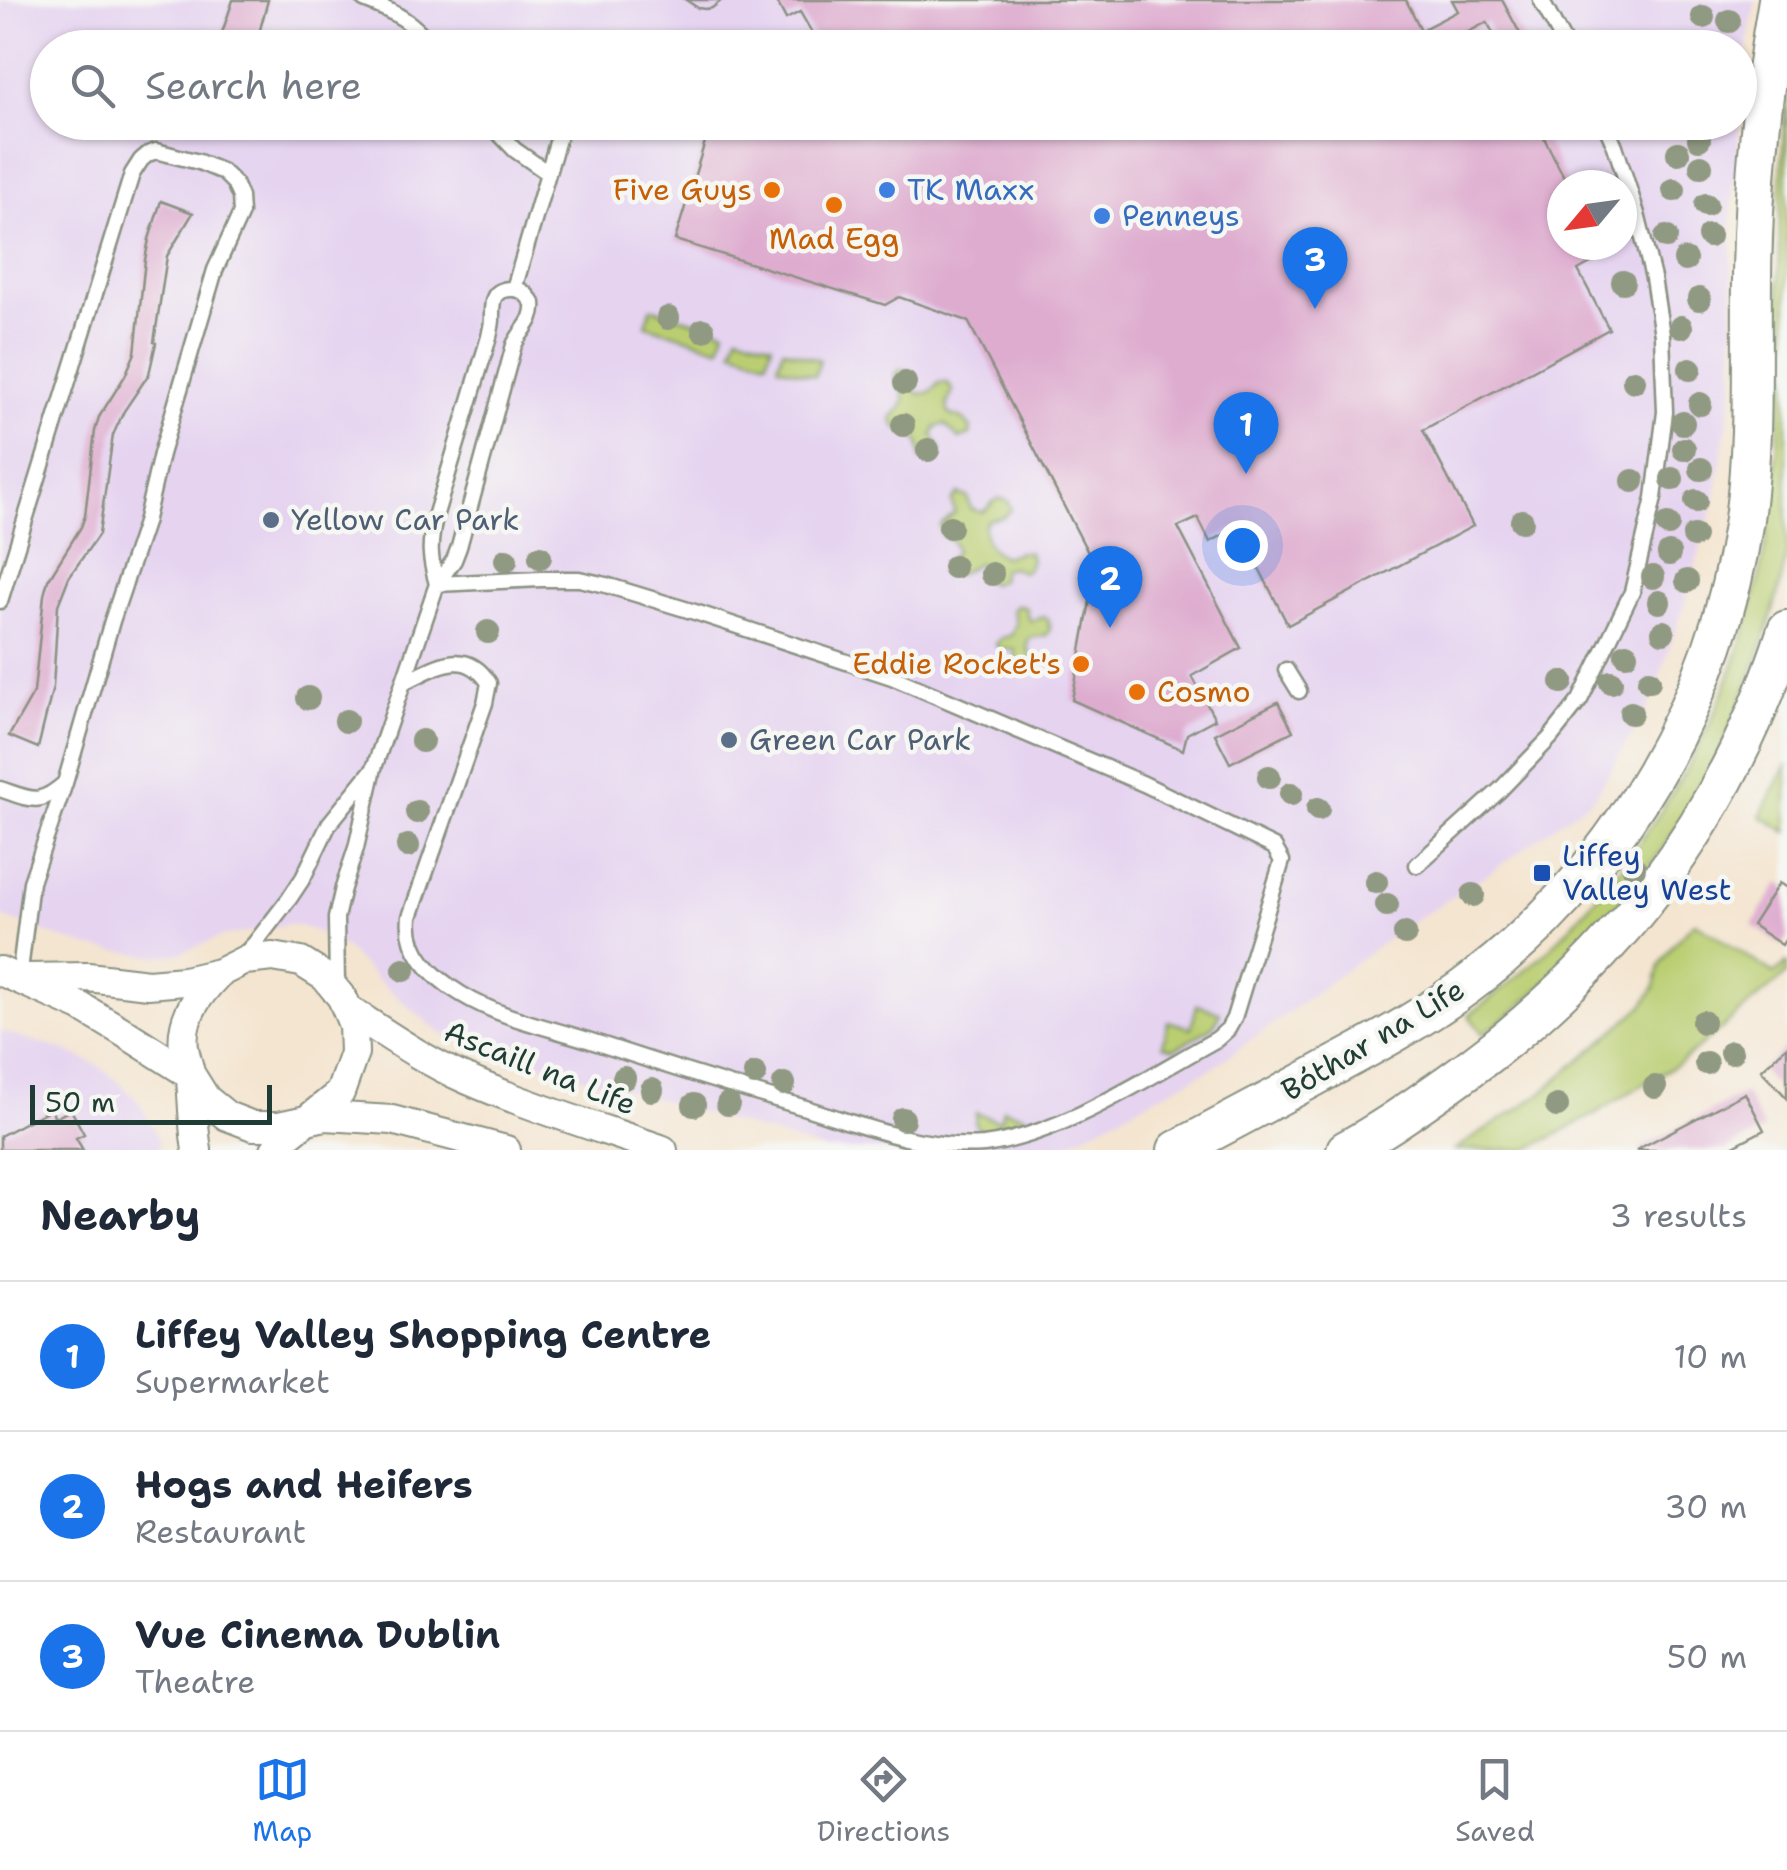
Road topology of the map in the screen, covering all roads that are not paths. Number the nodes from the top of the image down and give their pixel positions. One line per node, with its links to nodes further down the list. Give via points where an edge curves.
1 (364, 0): 4 (lane)
2 (1542, 0): 5 (lane)
3 (1778, 0): 31 (street, Bóthar na Life, via 1756,167 1744,518 1718,627 1688,712 1605,848 1526,937 1409,1025)
4 (421, 30)
5 (1558, 30)
6 (505, 140): 9 (lane)
7 (558, 140): 9 (lane)
8 (1612, 140): 20 (lane, via 1654,278 1662,336 1665,412 1632,592 1580,700 1500,790)
9 (548, 173): 10 (lane)
10 (514, 289): 11 (lane, via 498,294 491,306 489,337 435,517 429,547); 11 (lane, via 529,297 532,318 514,345 459,546)
11 (437, 584): 15 (lane); 15 (lane, via 578,579 698,613 892,678 1144,784 1274,847 1282,861 1234,1018 1217,1039 1076,1116 981,1146 874,1131 506,1014 428,970 408,929 489,684 476,667 459,661)
12 (0, 601): 18 (lane, via 132,174 156,151 223,172 234,183 241,213 214,270)
13 (1787, 630): 32 (street, via 1742,747 1702,820 1619,933 1509,1039)
14 (1286, 670): 16 (lane)
15 (404, 682): 17 (lane)
16 (1299, 691)
17 (374, 768): 21 (lane, via 329,824 288,899); 23 (lane, via 336,918)
18 (65, 782): 19 (lane, via 41,800); 22 (lane)
19 (0, 788)
20 (1417, 865)
21 (226, 969): 22 (street, via 148,984); 23 (street, via 273,956 301,962 325,977); 24 (street, via 198,994 187,1019 184,1047)
22 (9, 975): 24 (street, via 81,1007)
23 (342, 1000): 25 (street, via 353,1025 354,1053 340,1092); 30 (street, Ascaill na Life, via 412,1051 464,1078)
24 (191, 1074): 25 (street, via 227,1116 254,1126); 27 (street)
25 (308, 1118): 26 (street, via 392,1120); 28 (street)
26 (453, 1143): 29 (street)
27 (197, 1150)
28 (276, 1150)
29 (506, 1150)
30 (663, 1150)
31 (1177, 1150)
32 (1346, 1150)

